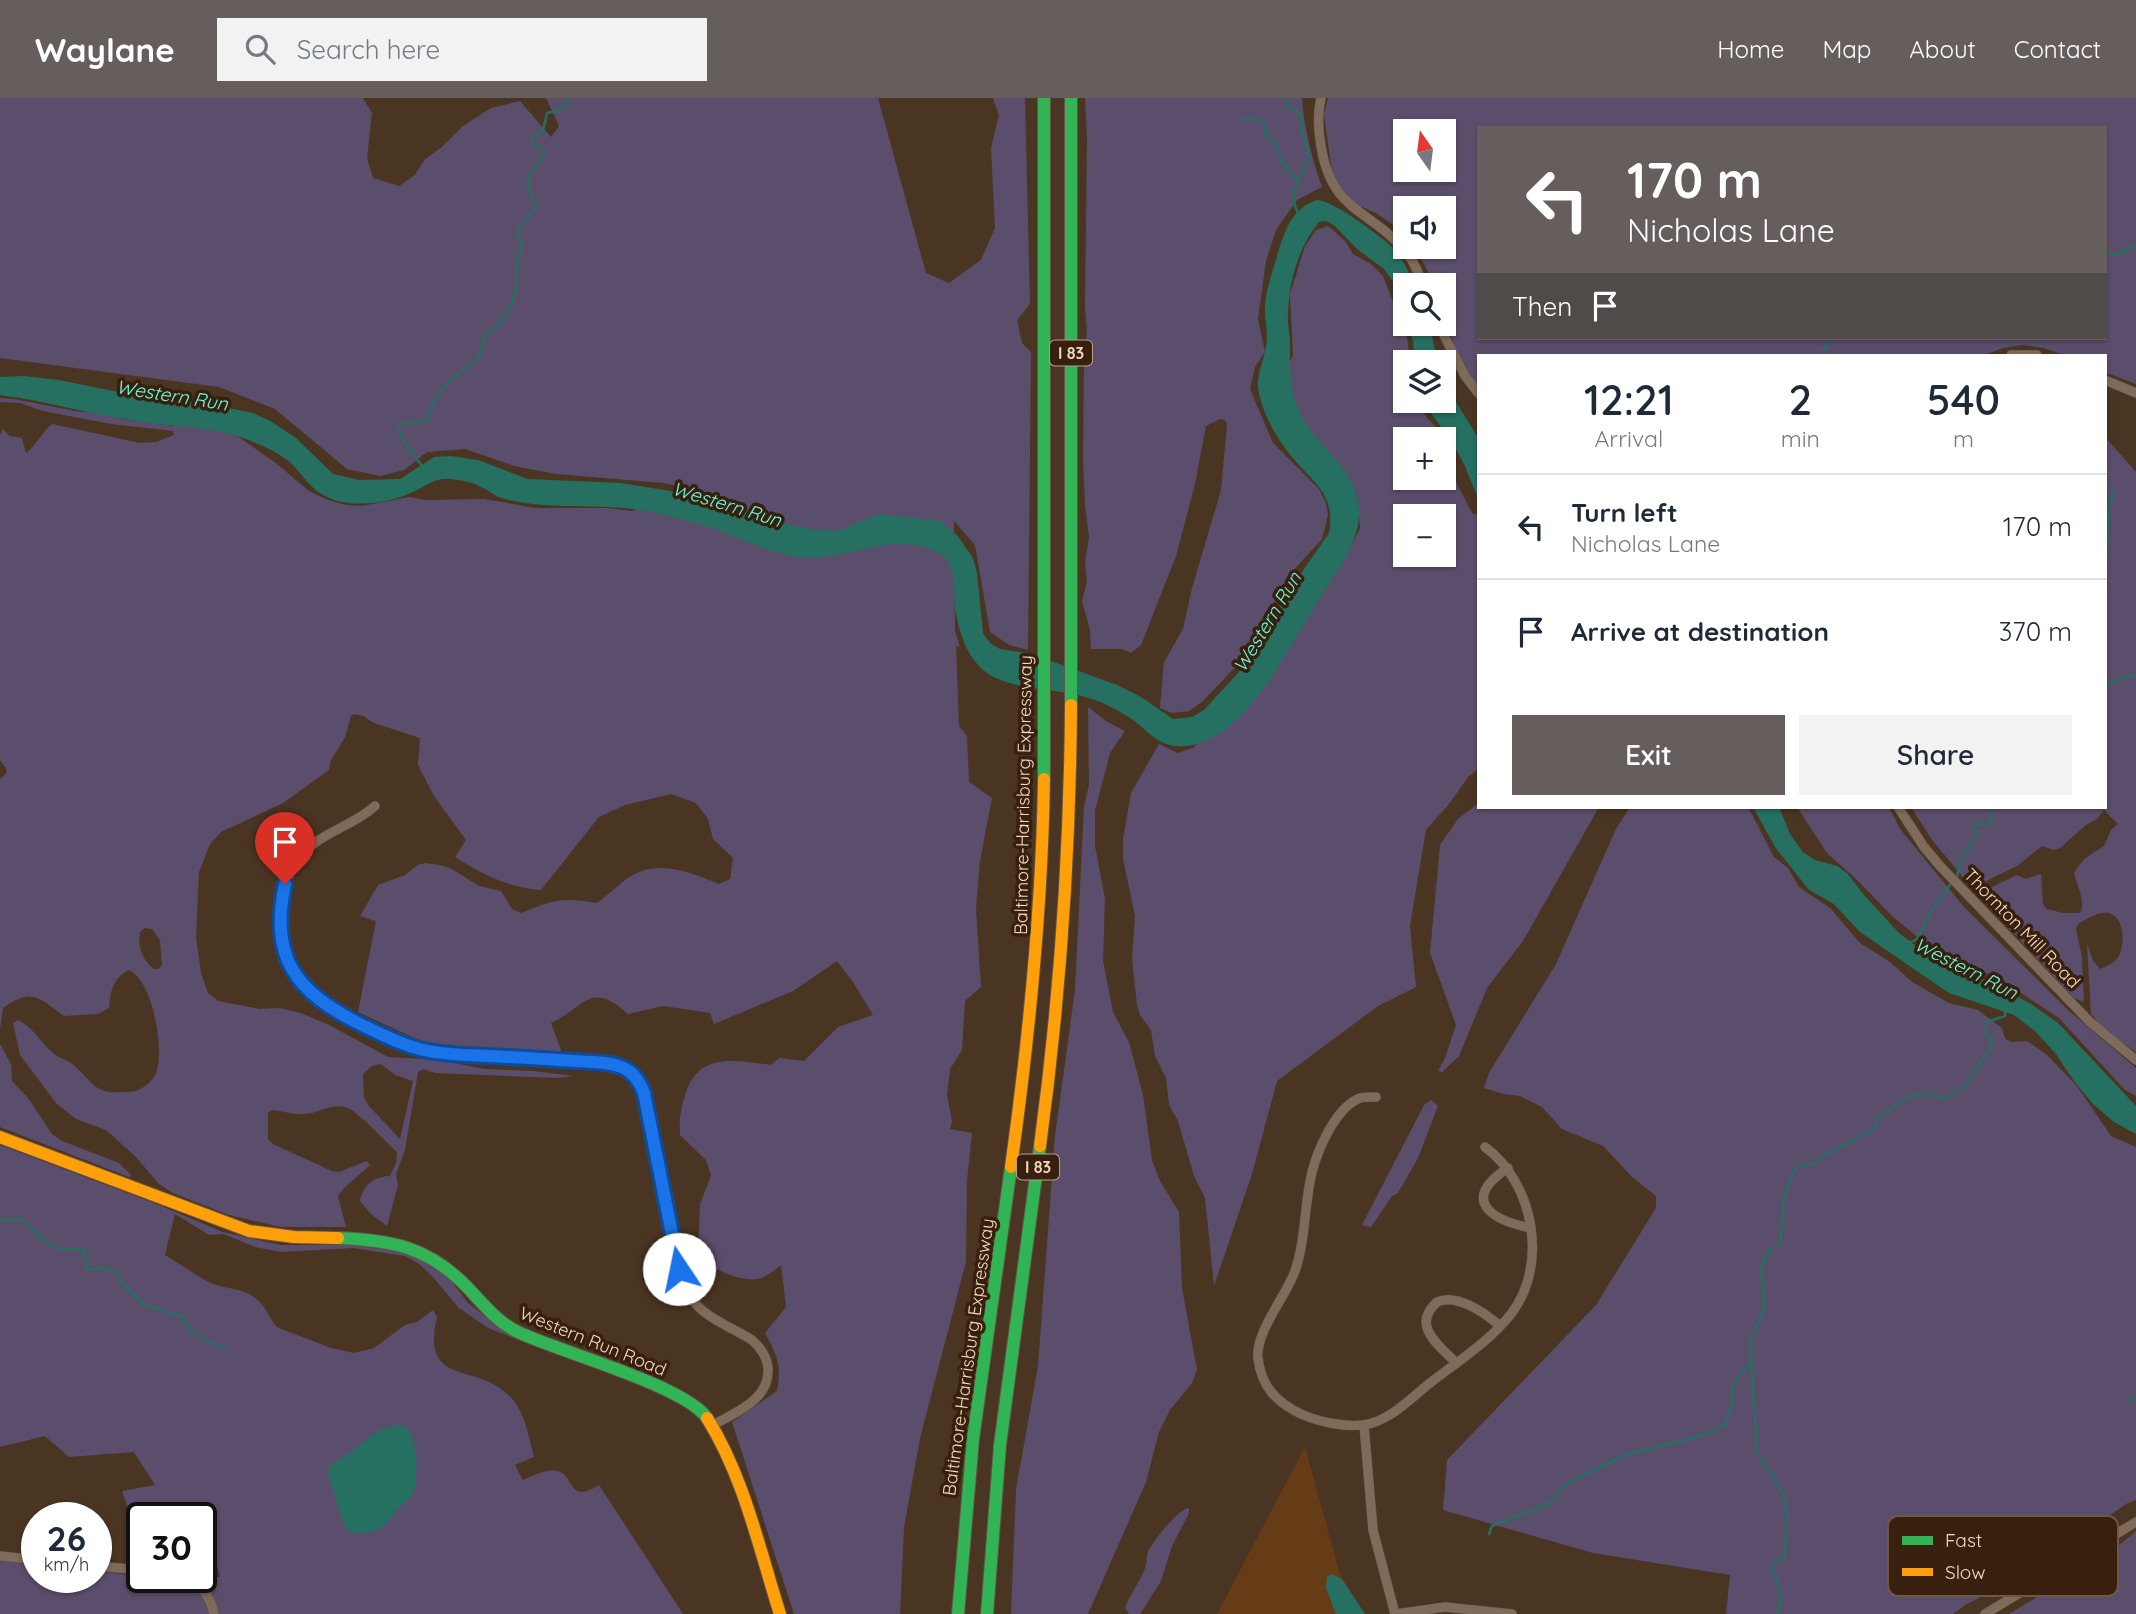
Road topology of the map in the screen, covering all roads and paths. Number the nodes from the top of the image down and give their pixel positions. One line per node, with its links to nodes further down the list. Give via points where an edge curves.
1 (1044, 98): 29 (main road, Baltimore-Harrisburg Expressway / I 83, via 1043,841 1032,999 975,1428)
2 (1072, 98): 30 (main road, I 83, via 1069,840 1059,993 997,1465)
3 (1321, 98): 4 (street, via 1319,133 1332,183 1340,197 1408,254)
4 (1417, 273)
5 (1444, 336): 7 (street)
6 (2107, 381): 8 (street)
7 (1477, 391)
8 (2136, 393)
9 (375, 806): 20 (street, via 325,834 295,864 280,906 280,929 292,969 303,986 335,1011 425,1050 605,1063 632,1072 644,1093 680,1277 688,1297 706,1315 752,1340 767,1364 766,1387 759,1396)
10 (1899, 809): 11 (street, Thornton Mill Road, via 1940,866 2090,1022)
11 (2136, 1060)
12 (1376, 1097): 19 (street, via 1359,1098 1347,1107 1324,1141 1312,1173 1294,1274 1257,1355 1264,1382 1279,1401 1319,1420)
13 (0, 1137): 20 (main road, Western Run Road, via 249,1231 272,1237 380,1240 412,1248 443,1264 500,1322 542,1343 682,1396)
14 (1486, 1147): 15 (street)
15 (1508, 1168): 16 (street); 16 (street, via 1490,1180 1484,1191 1485,1205 1502,1220)
16 (1531, 1228): 17 (street, via 1530,1267 1523,1290)
17 (1500, 1326): 18 (street); 18 (street, via 1452,1299 1437,1302 1425,1317 1428,1332)
18 (1456, 1363): 19 (street, via 1395,1411)
19 (1364, 1424): 31 (street, via 1373,1531)
20 (713, 1425): 28 (main road, Western Run Road, via 736,1474)
21 (2136, 1522): 22 (street)
22 (2118, 1533)
23 (0, 1556): 24 (street)
24 (21, 1558)
25 (205, 1593): 27 (street)
26 (2015, 1596): 33 (street)
27 (214, 1614)
28 (780, 1614)
29 (958, 1614)
30 (987, 1614)
31 (1395, 1614): 32 (street, via 1445,1607)
32 (1512, 1614)
33 (1985, 1614)

